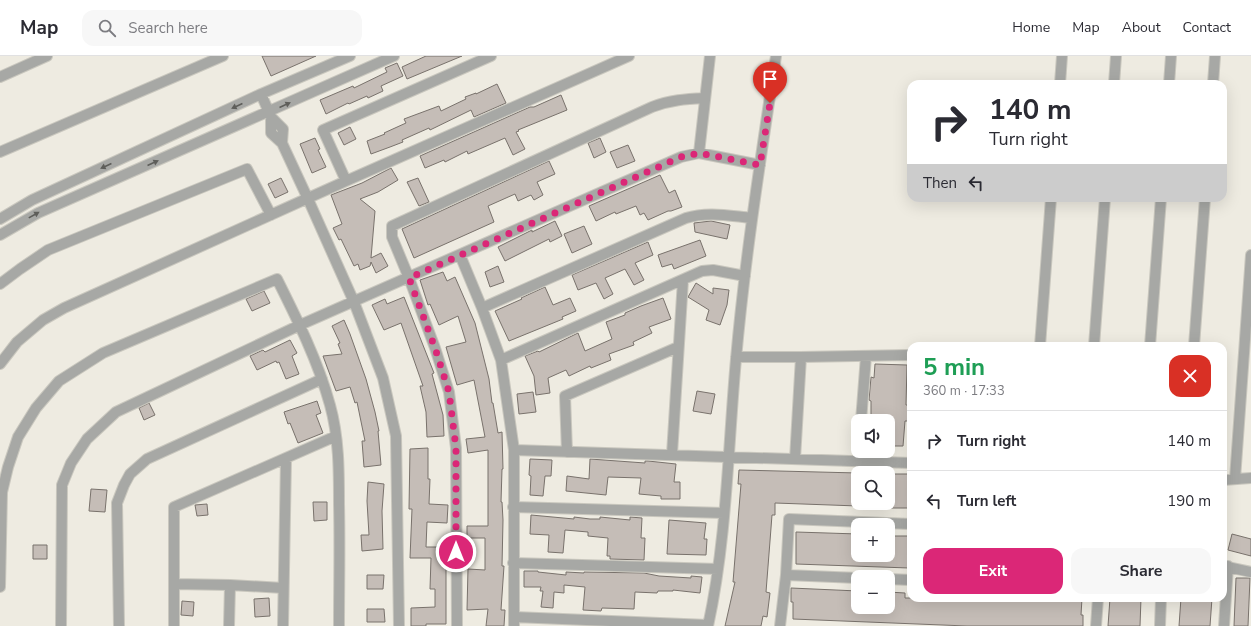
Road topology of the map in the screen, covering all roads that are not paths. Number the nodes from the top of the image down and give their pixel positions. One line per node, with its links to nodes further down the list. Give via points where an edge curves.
1 (47, 56): 13 (street)
2 (223, 56): 21 (street)
3 (350, 56): 18 (street)
4 (394, 56): 20 (street, one-way to 4)
5 (491, 56): 24 (street, via 323,130)
6 (629, 56): 24 (street)
7 (710, 56): 19 (street)
8 (776, 56): 23 (street)
9 (1062, 56): 14 (street)
10 (1116, 56): 15 (street)
11 (1171, 56): 16 (street)
12 (1215, 56): 17 (street)
13 (0, 77)
14 (1060, 80)
15 (1114, 80)
16 (1169, 80)
17 (1213, 80)
18 (261, 94): 20 (street); 32 (street, one-way to 32, via 32,200)
19 (705, 98): 22 (street); 37 (street, via 667,101 652,107 392,226 392,237)
20 (270, 115): 25 (street, via 271,132 282,143); 33 (street, one-way to 20, via 38,213)
21 (0, 152)
22 (699, 153): 23 (street); 34 (street, via 681,157)
23 (760, 165): 31 (street)
24 (346, 181): 25 (street)
25 (308, 199): 30 (street); 40 (street)
26 (1052, 202): 43 (street)
27 (1105, 202): 44 (street)
28 (1161, 202): 45 (street)
29 (1205, 202): 46 (street)
30 (271, 215): 39 (street, via 247,169 48,250); 53 (street, via 64,308 43,320 17,342)
31 (752, 218): 36 (street); 41 (street, via 708,214 686,218)
32 (0, 220)
33 (0, 235)
34 (460, 255): 37 (street); 41 (street)
35 (1251, 255): 67 (street)
36 (745, 276): 38 (street, via 713,270 702,271); 50 (street)
37 (409, 278): 40 (street); 96 (street, via 449,392 456,448)
38 (683, 280): 47 (street); 52 (street)
39 (0, 284)
40 (354, 302): 42 (street); 95 (street, via 383,378 396,436)
41 (482, 308): 52 (street)
42 (300, 325): 54 (street); 82 (street, via 277,279 103,353 59,381 36,408 18,438 8,467 2,492); 89 (street, via 116,412 87,439 71,462 62,485)
43 (1040, 342)
44 (1094, 342)
45 (1150, 342)
46 (1194, 342)
47 (678, 347): 58 (street, via 565,396); 59 (street)
48 (907, 355): 49 (street)
49 (866, 356): 51 (street); 55 (street)
50 (736, 357): 51 (street); 61 (street)
51 (801, 358): 64 (street)
52 (501, 360): 57 (street)
53 (0, 364)
54 (322, 379): 56 (street); 90 (street, via 147,459 130,474 117,503)
55 (862, 414)
56 (336, 436): 63 (street); 94 (street, via 339,468)
57 (514, 450): 58 (street); 69 (street)
58 (567, 452): 59 (street)
59 (672, 454): 61 (street)
60 (851, 456): 64 (street)
61 (728, 457): 64 (street); 70 (street)
62 (873, 458): 65 (street)
63 (286, 459): 80 (street, via 174,507); 83 (street)
64 (795, 459)
65 (907, 462)
66 (1251, 478): 67 (street)
67 (1235, 479): 68 (street)
68 (1227, 480)
69 (513, 507): 70 (street); 72 (street)
70 (724, 513): 74 (street)
71 (907, 524): 76 (street, via 790,519)
72 (514, 563): 74 (street); 87 (street)
73 (1227, 566): 75 (street)
74 (718, 569): 88 (street)
75 (1251, 572)
76 (786, 575): 77 (street); 97 (street)
77 (851, 578)
78 (895, 579): 79 (street)
79 (907, 580)
80 (174, 584): 81 (street); 91 (street)
81 (230, 585): 83 (street); 92 (street)
82 (0, 587)
83 (283, 588): 93 (street)
84 (1098, 602): 98 (street)
85 (1161, 602): 99 (street)
86 (1224, 602): 100 (street)
87 (514, 621): 88 (street)
88 (708, 625)
89 (61, 626)
90 (118, 626)
91 (174, 626)
92 (229, 626)
93 (283, 626)
94 (339, 626)
95 (399, 626)
96 (457, 626)
97 (780, 626)
98 (1096, 626)
99 (1160, 626)
100 (1224, 626)

